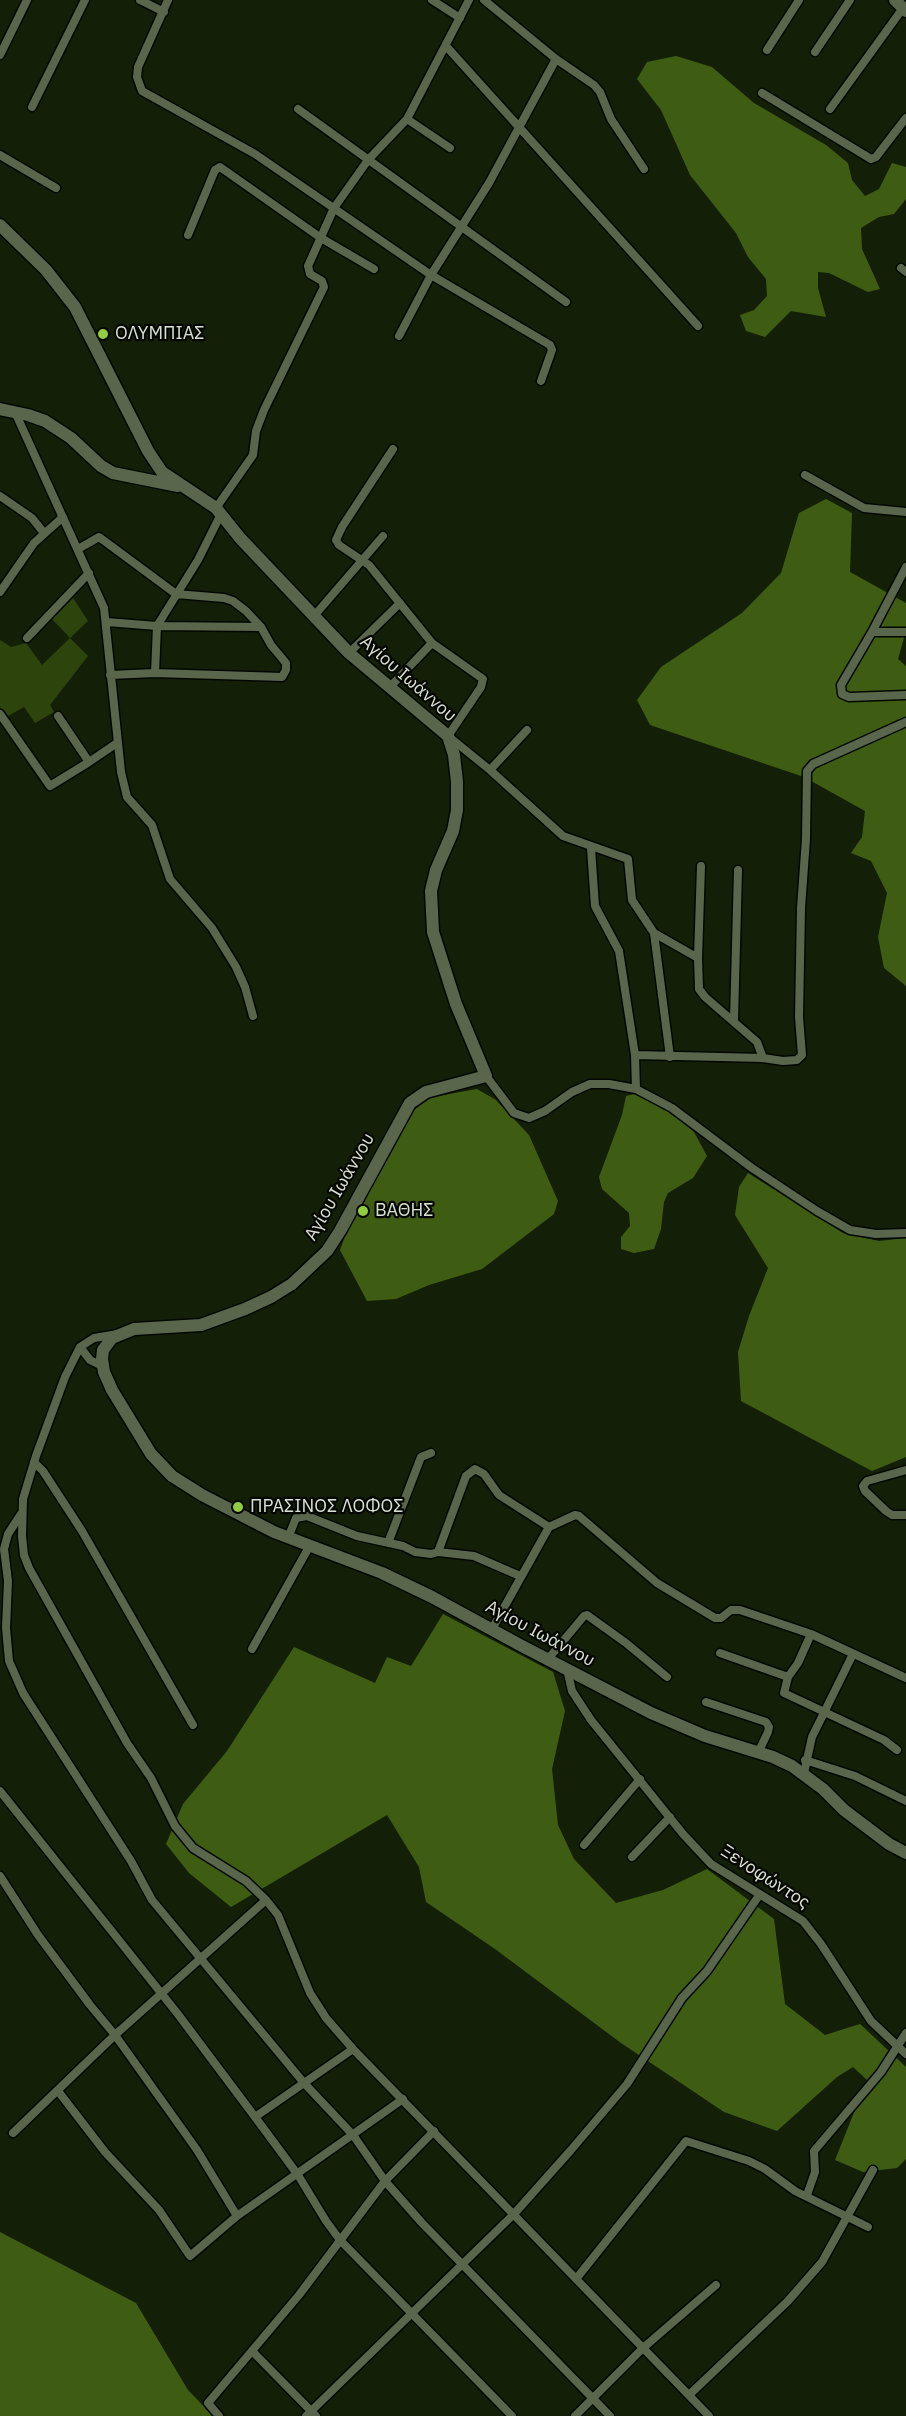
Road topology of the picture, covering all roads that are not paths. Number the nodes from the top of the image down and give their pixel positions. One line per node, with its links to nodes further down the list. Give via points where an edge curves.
1 (27, 0): 16 (street)
2 (85, 0): 19 (street)
3 (140, 0): 11 (street)
4 (168, 0): 11 (street)
5 (432, 0): 12 (street)
6 (469, 0): 12 (street)
7 (484, 0): 17 (street)
8 (799, 0): 14 (street)
9 (850, 0): 15 (street)
10 (901, 7): 21 (street)
11 (164, 12): 30 (street, via 138,67 142,91 255,154)
12 (460, 18): 13 (street)
13 (446, 46): 23 (street); 24 (street)
14 (767, 50)
15 (815, 52)
16 (0, 55)
17 (556, 59): 24 (street); 28 (street, via 600,92 611,119)
18 (762, 93): 22 (street, via 870,159 876,158)
19 (32, 107)
20 (298, 109): 27 (street)
21 (830, 109)
22 (906, 118)
23 (407, 119): 25 (street); 27 (street)
24 (519, 126): 32 (street); 38 (street)
25 (450, 148)
26 (0, 155): 29 (street)
27 (368, 160): 30 (street); 32 (street)
28 (644, 169)
29 (56, 188)
30 (334, 208): 34 (street); 36 (street)
31 (0, 225): 45 (street, via 46,270 75,307 148,451 162,472)
32 (462, 226): 36 (street); 37 (street)
33 (188, 236): 34 (street, via 215,170 220,167)
34 (321, 238): 35 (street); 47 (street, via 308,270 324,287 264,410 253,455)
35 (374, 269)
36 (431, 275): 39 (street); 40 (street, via 550,345 552,350)
37 (566, 302)
38 (698, 326)
39 (399, 336)
40 (541, 381)
41 (0, 409): 42 (street, Αγίου Ιωάννου)
42 (15, 411): 45 (street, Αγίου Ιωάννου, via 60,430 113,473); 49 (street)
43 (393, 449): 53 (street, via 336,536 339,545)
44 (805, 475): 48 (street, via 864,508)
45 (182, 487): 47 (street, Αγίου Ιωάννου)
46 (0, 496): 50 (street, via 32,518)
47 (219, 511): 57 (street, via 198,560); 59 (street, Αγίου Ιωάννου)
48 (906, 512)
49 (63, 517): 50 (street); 52 (street)
50 (44, 533): 56 (street)
51 (383, 536): 53 (street)
52 (78, 549): 55 (street); 57 (street, via 99,537)
53 (364, 561): 58 (street); 59 (street)
54 (906, 569): 63 (street)
55 (89, 573): 60 (street); 65 (street)
56 (0, 592)
57 (176, 594): 61 (street); 62 (street, via 233,601)
58 (400, 603): 66 (street); 67 (street)
59 (314, 616): 67 (street, Αγίου Ιωάννου)
60 (107, 622): 61 (street); 69 (street)
61 (157, 626): 62 (street); 68 (street)
62 (261, 627): 68 (street, via 285,663 282,677)
63 (872, 632): 64 (street); 71 (street, via 841,685 842,694)
64 (906, 632)
65 (27, 638)
66 (432, 643): 70 (street); 76 (street, via 484,683)
67 (350, 653): 70 (street, Αγίου Ιωάννου)
68 (155, 673): 69 (street)
69 (110, 675): 77 (street)
70 (389, 688): 76 (street, Αγίου Ιωάννου)
71 (906, 695)
72 (0, 714): 78 (street, via 50,786)
73 (58, 716): 78 (street)
74 (906, 722): 89 (street, via 813,764 807,771 799,1017 802,1055 797,1060)
75 (527, 730): 79 (street)
76 (448, 736): 79 (street); 90 (street, Αγίου Ιωάννου, via 454,754 457,810 431,891 433,932 456,1004)
77 (117, 743): 78 (street); 85 (street, via 127,797 152,825 170,879 212,927 236,967)
78 (89, 762)
79 (490, 771): 80 (street, via 563,836)
80 (591, 848): 83 (street, via 628,859 632,900); 87 (street, via 595,906 619,951)
81 (701, 866): 84 (street)
82 (738, 870): 86 (street)
83 (654, 933): 84 (street); 88 (street)
84 (698, 958): 86 (street, via 699,989)
85 (253, 1016)
86 (734, 1020): 89 (street, via 757,1042)
87 (635, 1055): 88 (street); 91 (street)
88 (670, 1057): 89 (street)
89 (763, 1058)
90 (486, 1076): 91 (street, via 514,1113 529,1118 590,1084); 93 (street, Αγίου Ιωάννου, via 426,1092 410,1103 327,1251 292,1284 272,1298 201,1325)
91 (636, 1089): 92 (street, via 672,1108 752,1168 850,1230)
92 (906, 1233)
93 (118, 1334): 94 (street, via 94,1338); 95 (street, via 106,1345)
94 (80, 1347): 95 (street, via 90,1360); 97 (street)
95 (102, 1366): 102 (street, Αγίου Ιωάννου, via 132,1424 160,1465 202,1495)
96 (431, 1453): 103 (street, via 421,1457)
97 (34, 1462): 99 (street); 119 (street, via 82,1531)
98 (906, 1470): 100 (street, via 867,1481 863,1486 886,1512)
99 (21, 1513): 133 (street, via 24,1555 29,1568 175,1826 193,1848 246,1881); 134 (street, via 4,1549 9,1661 23,1693 152,1900)
100 (906, 1515)
101 (549, 1527): 105 (street, via 499,1495 484,1474 475,1469 466,1476); 106 (street); 108 (street, via 579,1516 657,1583 715,1617 740,1610)
102 (288, 1538): 103 (street, via 296,1518 302,1515); 104 (street, Αγίου Ιωάννου)
103 (388, 1543): 105 (street, via 424,1554)
104 (309, 1546): 107 (street, Αγίου Ιωάννου, via 382,1573); 109 (street)
105 (438, 1552): 106 (street, via 474,1556)
106 (520, 1576): 107 (street)
107 (492, 1629): 112 (street, Αγίου Ιωάννου)
108 (811, 1634): 111 (street); 115 (street)
109 (252, 1649)
110 (720, 1653): 115 (street)
111 (853, 1654): 116 (street); 118 (street)
112 (548, 1659): 113 (street, Αγίου Ιωάννου); 114 (street, via 587,1615)
113 (567, 1669): 121 (street, Αγίου Ιωάννου, via 651,1713); 124 (street, Ξενοφώντος, via 572,1691 582,1707)
114 (666, 1677)
115 (788, 1677): 118 (street, via 784,1693)
116 (906, 1678)
117 (706, 1701): 121 (street, via 766,1722 768,1732)
118 (824, 1712): 120 (street); 122 (street)
119 (193, 1725)
120 (897, 1750)
121 (758, 1753): 123 (street, Αγίου Ιωάννου)
122 (806, 1760): 123 (street); 126 (street, via 855,1776)
123 (804, 1773): 129 (street, Αγίου Ιωάννου, via 844,1810)
124 (640, 1779): 127 (street, Ξενοφώντος); 128 (street)
125 (0, 1791): 135 (street)
126 (906, 1801)
127 (670, 1816): 130 (street); 132 (street, Ξενοφώντος, via 711,1864)
128 (584, 1845)
129 (906, 1853)
130 (632, 1857)
131 (0, 1876): 137 (street, via 38,1935)
132 (760, 1894): 138 (street, Ξενοφώντος, via 790,1911 812,1930 871,2021); 152 (street, via 707,1971 682,1998 627,2084)
133 (266, 1899): 134 (street); 139 (street, via 282,1921 310,1993)
134 (200, 1958): 135 (street); 141 (street)
135 (161, 1992): 137 (street); 144 (street)
136 (906, 2033): 138 (street)
137 (115, 2035): 142 (street); 153 (street, via 197,2150)
138 (898, 2047): 140 (street, Ξενοφώντος); 151 (street, via 862,2096 813,2151 815,2172)
139 (353, 2049): 141 (street); 143 (street)
140 (906, 2054)
141 (304, 2083): 144 (street); 147 (street)
142 (58, 2091): 146 (street); 153 (street, via 105,2152 159,2210 190,2256)
143 (403, 2100): 145 (street); 147 (street)
144 (255, 2117): 149 (street)
145 (434, 2131): 150 (street); 152 (street)
146 (13, 2133)
147 (353, 2135): 149 (street); 150 (street)
148 (873, 2170): 154 (street)
149 (298, 2175): 153 (street); 156 (street)
150 (385, 2181): 156 (street); 157 (street)
151 (807, 2195): 154 (street); 158 (street, via 749,2161 686,2141)
152 (514, 2214): 157 (street); 158 (street)
153 (237, 2216)
154 (848, 2216): 155 (street); 163 (street, via 822,2262 803,2285)
155 (868, 2227)
156 (340, 2240): 160 (street); 162 (street)
157 (462, 2264): 160 (street); 164 (street)
158 (576, 2279): 161 (street)
159 (716, 2285): 161 (street)
160 (412, 2312): 165 (street); 167 (street)
161 (643, 2348): 163 (street); 164 (street)
162 (253, 2352): 165 (street); 166 (street, via 208,2403)
163 (689, 2395): 170 (street)
164 (593, 2398): 168 (street); 169 (street)
165 (311, 2414)
166 (219, 2416)
167 (512, 2416)
168 (575, 2416)
169 (610, 2416)
170 (709, 2416)

